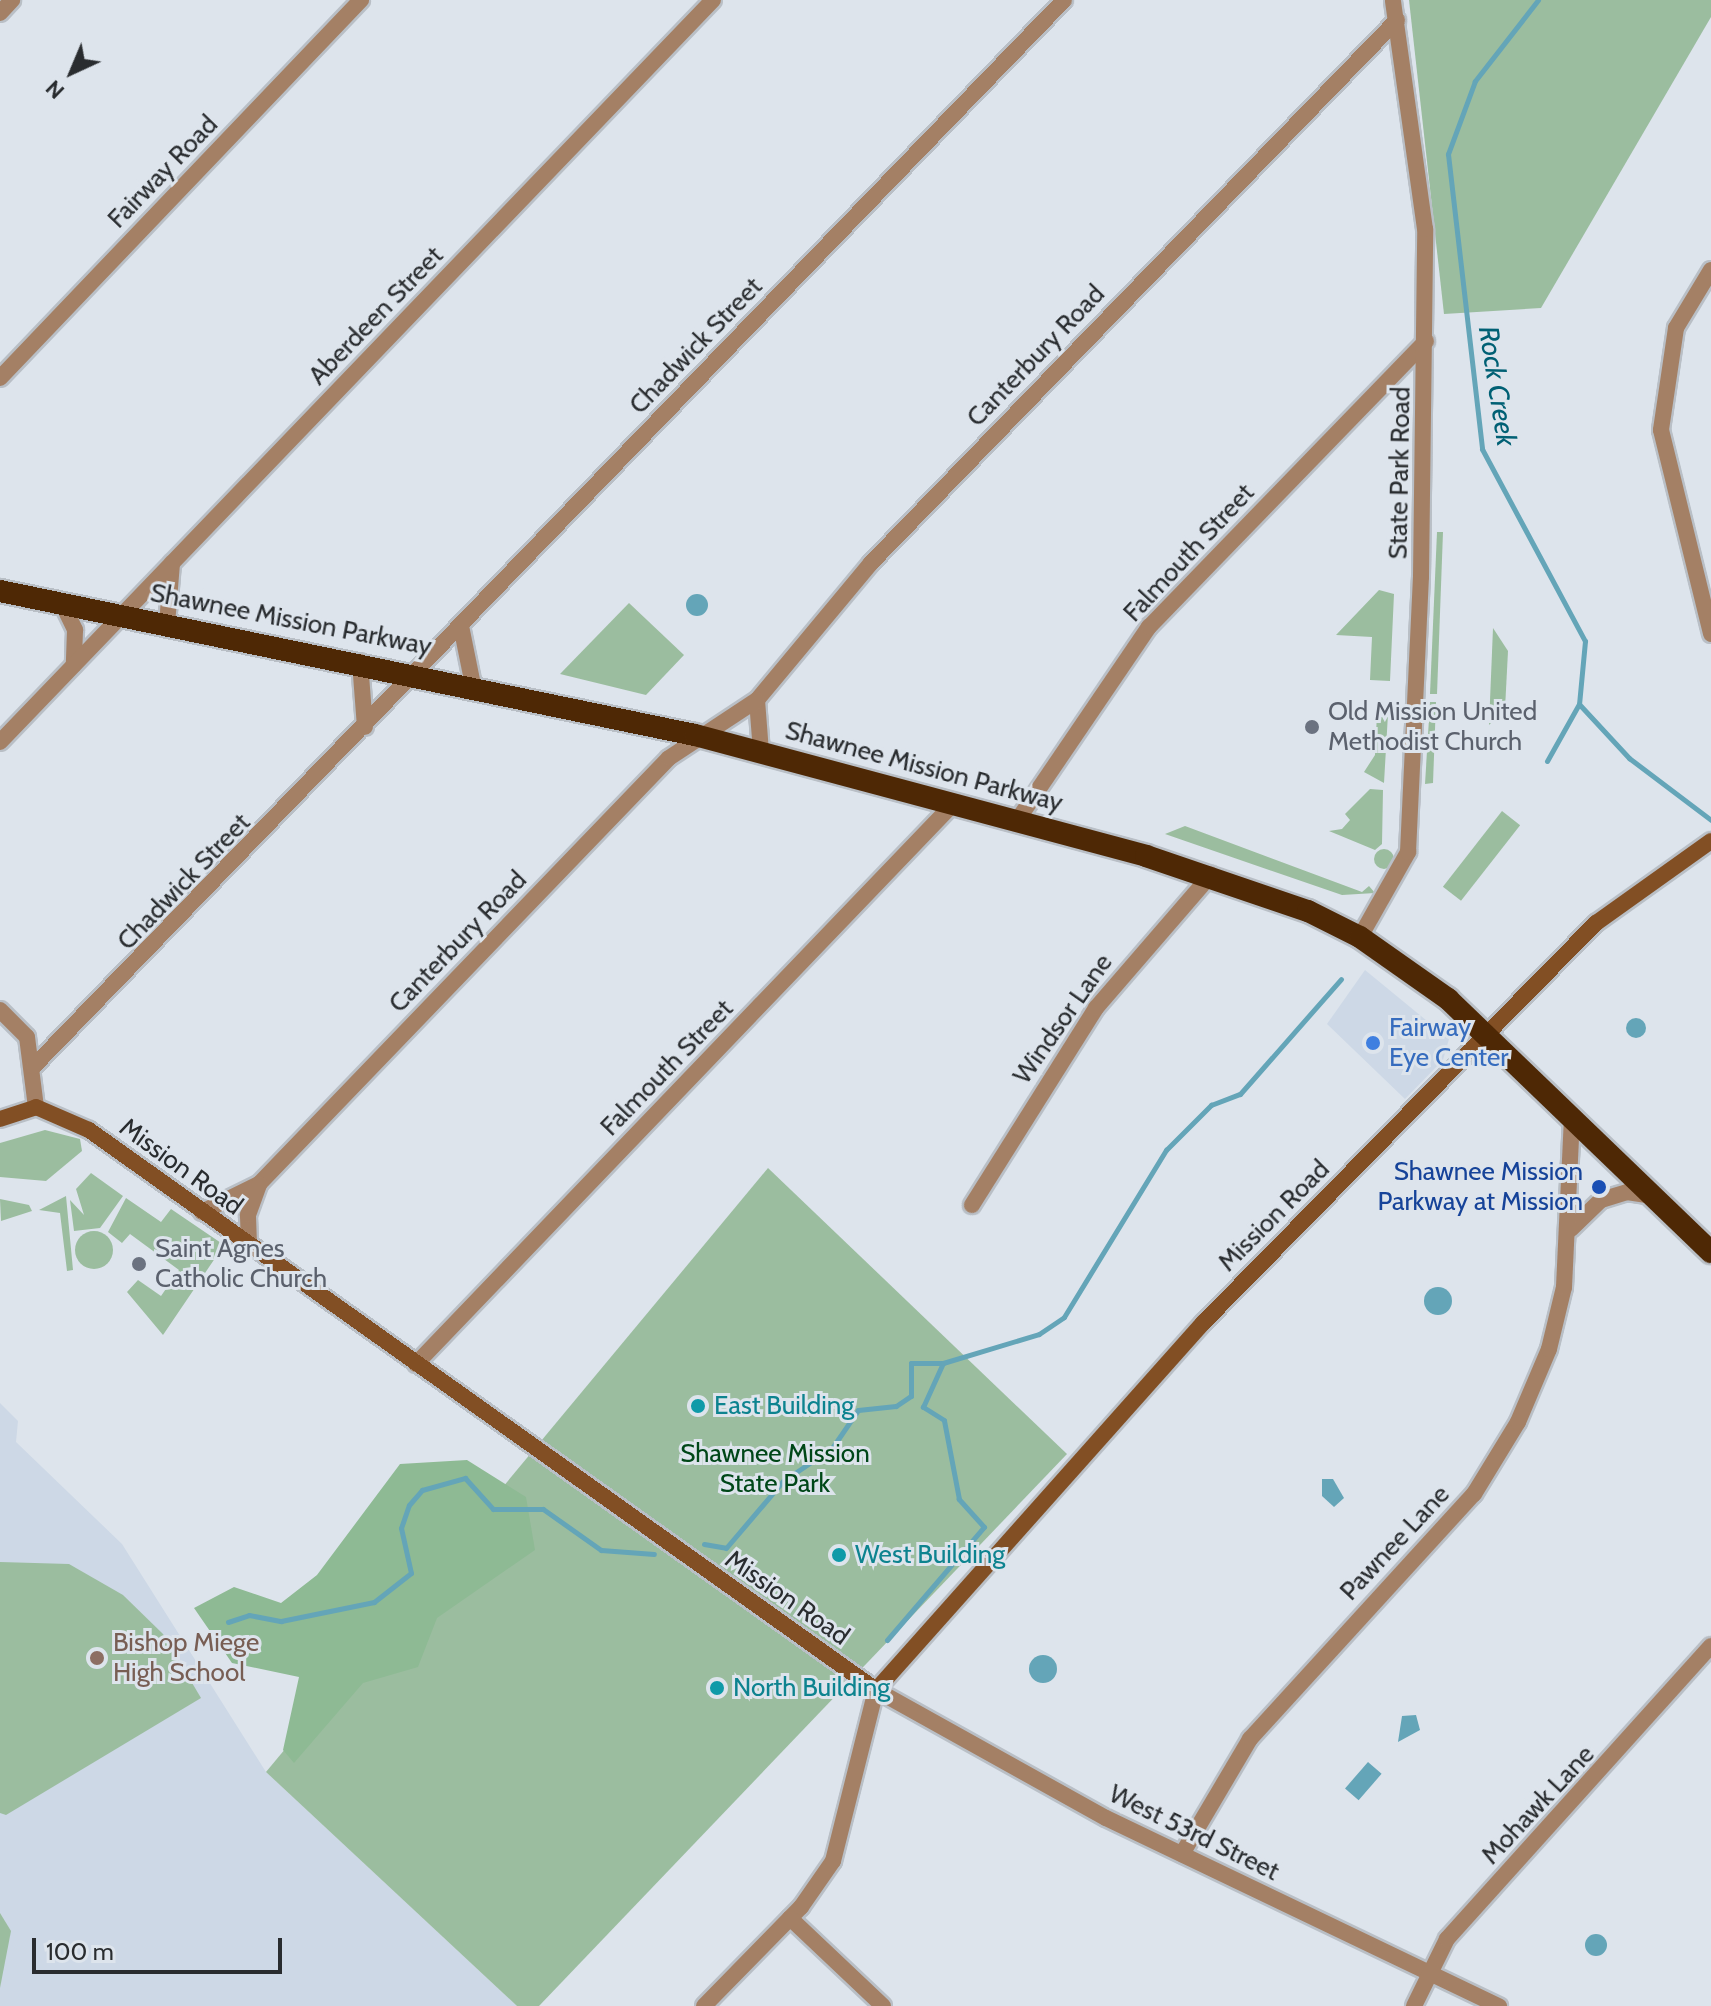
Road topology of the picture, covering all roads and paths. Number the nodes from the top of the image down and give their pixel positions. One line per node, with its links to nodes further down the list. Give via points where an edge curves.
1 (12, 0): 6 (street)
2 (361, 0): 10 (street, Fairway Road)
3 (713, 0): 13 (street, Aberdeen Street)
4 (1064, 0): 18 (street, Chadwick Street)
5 (1393, 0): 7 (street, State Park Road)
6 (0, 13)
7 (1397, 20): 9 (street, State Park Road, via 1420,164); 24 (street, Canterbury Road, via 930,499)
8 (1711, 270): 11 (street, via 1676,328 1661,394 1663,451)
9 (1426, 341): 30 (street, Falmouth Street, via 1149,627); 33 (street, State Park Road, via 1408,852)
10 (0, 378)
11 (1694, 545): 12 (street); 19 (street)
12 (1711, 562)
13 (172, 563): 16 (street, Aberdeen Street); 17 (street)
14 (0, 591): 15 (highway, Shawnee Mission Parkway)
15 (62, 603): 16 (highway, Shawnee Mission Parkway); 21 (street, via 75,630)
16 (122, 615): 17 (highway, Shawnee Mission Parkway); 21 (street, Aberdeen Street)
17 (167, 624): 20 (highway, Shawnee Mission Parkway)
18 (461, 626): 22 (street, Chadwick Street); 23 (street)
19 (1711, 634)
20 (360, 662): 22 (highway, Shawnee Mission Parkway); 25 (street)
21 (74, 665): 27 (street, Aberdeen Street)
22 (416, 673): 23 (highway, Shawnee Mission Parkway); 25 (street, Chadwick Street)
23 (473, 685): 26 (highway, Shawnee Mission Parkway)
24 (757, 700): 26 (street, Canterbury Road); 28 (street)
25 (365, 727): 36 (street, Chadwick Street)
26 (695, 735): 28 (highway, Shawnee Mission Parkway); 40 (street, Canterbury Road)
27 (0, 742)
28 (761, 752): 29 (highway, Shawnee Mission Parkway)
29 (953, 804): 30 (highway, Shawnee Mission Parkway); 47 (street, Falmouth Street)
30 (1017, 821): 32 (highway, Shawnee Mission Parkway)
31 (1711, 841): 35 (main road, Mission Road, via 1677,860 1596,923)
32 (1211, 875): 33 (highway, Shawnee Mission Parkway); 42 (street, Windsor Lane, via 1096,1008)
33 (1360, 937): 35 (highway, Shawnee Mission Parkway)
34 (0, 1010): 36 (street, via 27,1037)
35 (1487, 1035): 38 (highway, Shawnee Mission Parkway); 49 (main road, Mission Road, via 1203,1323)
36 (34, 1066): 37 (street)
37 (36, 1107): 39 (main road); 43 (main road, Mission Road, via 89,1130)
38 (1572, 1118): 41 (highway, Shawnee Mission Parkway); 44 (street, Pawnee Lane)
39 (0, 1119)
40 (259, 1184): 43 (street, Canterbury Road); 45 (street, Canterbury Road, via 248,1215)
41 (1652, 1196): 44 (street, via 1627,1192 1601,1200); 46 (highway, Shawnee Mission Parkway)
42 (972, 1205)
43 (202, 1212): 45 (main road, Mission Road)
44 (1571, 1229): 50 (street, Pawnee Lane, via 1549,1349 1499,1455 1474,1494 1283,1697)
45 (249, 1245): 47 (main road, Mission Road)
46 (1711, 1252)
47 (416, 1364): 49 (main road, Mission Road)
48 (1711, 1646): 52 (street, Mohawk Lane, via 1447,1939)
49 (876, 1690): 50 (street, West 53rd Street, via 935,1729); 51 (street, via 842,1838)
50 (1182, 1854): 52 (street, West 53rd Street)
51 (790, 1918): 53 (street); 54 (street)
52 (1429, 1972): 55 (street, Mohawk Lane); 56 (street, West 53rd Street)
53 (704, 2006)
54 (883, 2006)
55 (1414, 2006)
56 (1499, 2006)

